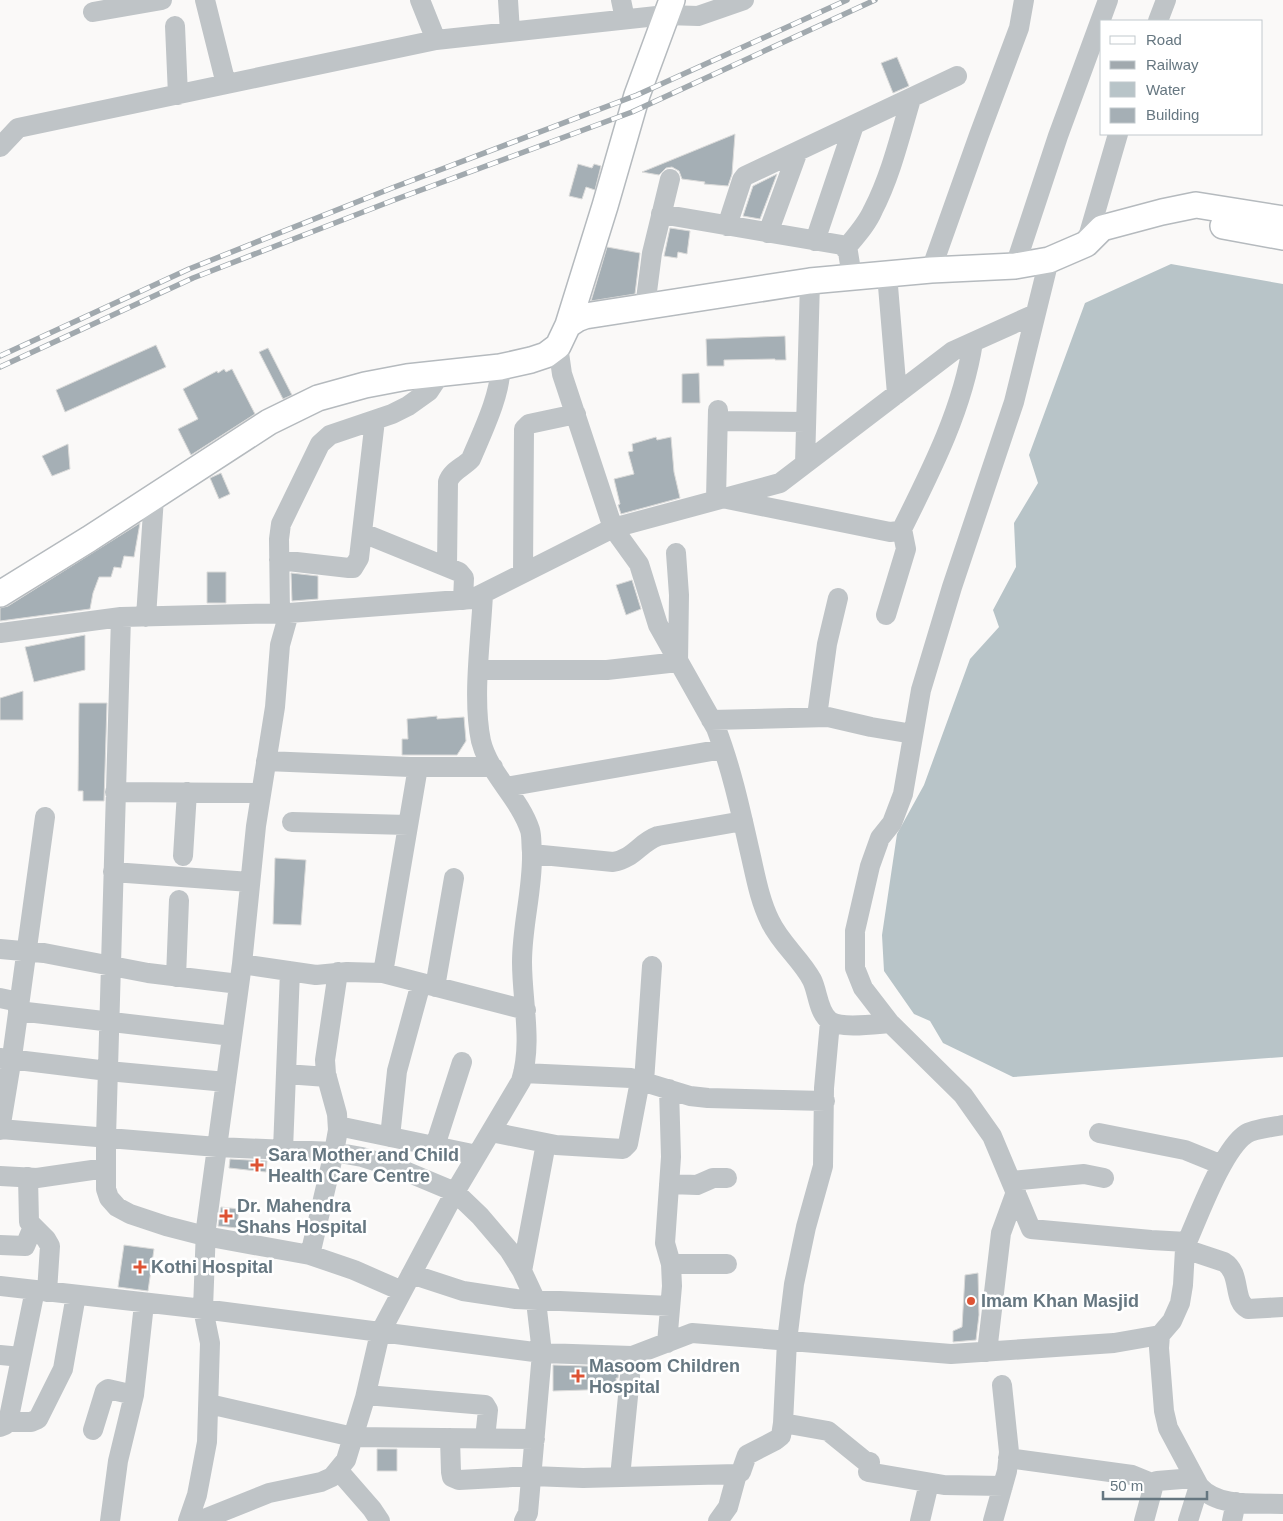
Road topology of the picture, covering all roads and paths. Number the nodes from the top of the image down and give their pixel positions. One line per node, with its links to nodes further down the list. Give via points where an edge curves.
1 (162, 0): 11 (street)
2 (204, 0): 19 (street)
3 (420, 0): 17 (street)
4 (508, 0): 16 (street)
5 (744, 0): 9 (street, via 698,16)
6 (1024, 0): 37 (street, via 1019,28)
7 (1108, 0): 12 (street)
8 (1166, 0): 13 (street)
9 (669, 7): 10 (street); 43 (main road, via 637,95)
10 (623, 10): 16 (street)
11 (93, 12)
12 (1101, 20)
13 (1158, 20)
14 (1100, 22): 36 (street)
15 (175, 26): 20 (street)
16 (510, 32): 17 (street)
17 (436, 40): 19 (street)
18 (958, 76): 21 (street)
19 (226, 84): 20 (street)
20 (178, 95): 24 (street, via 18,128)
21 (911, 98): 22 (street); 34 (street, via 894,159 873,210)
22 (854, 125): 25 (street); 32 (street)
23 (1118, 135): 33 (street)
24 (0, 147)
25 (798, 151): 29 (street, via 745,176); 30 (street)
26 (670, 179): 27 (street)
27 (661, 214): 29 (street); 41 (street)
28 (1283, 219): 33 (main road, via 1196,205 1102,228)
29 (727, 226): 30 (street)
30 (768, 233): 32 (street)
31 (1283, 237): 33 (main road, via 1202,222 1185,222 1105,243)
32 (815, 241): 34 (street)
33 (1086, 244): 35 (main road)
34 (846, 248): 39 (street)
35 (1049, 260): 36 (main road); 42 (street)
36 (1015, 266): 37 (main road)
37 (931, 270): 38 (main road)
38 (887, 274): 39 (main road); 47 (street)
39 (852, 277): 40 (main road)
40 (810, 281): 41 (main road); 50 (street)
41 (645, 307): 43 (main road, via 584,316 577,319)
42 (1035, 314): 44 (street); 74 (street, via 1014,402 921,690)
43 (563, 336): 45 (main road, via 546,355); 48 (street, via 562,374)
44 (973, 342): 47 (street, via 953,351); 55 (street, via 970,365 955,414)
45 (500, 367): 46 (main road); 59 (street, via 497,389 471,459 452,474 448,482)
46 (440, 373): 49 (street, via 429,391 408,406); 52 (main road, via 365,385 318,398 269,422)
47 (897, 394): 51 (street)
48 (576, 414): 54 (street); 60 (street, via 529,424 524,429)
49 (375, 420): 56 (street); 58 (street, via 330,435 320,444 281,524)
50 (806, 422): 51 (street); 53 (street, via 718,416)
51 (805, 464): 53 (street, via 780,483)
52 (154, 497): 61 (main road); 68 (street)
53 (719, 499): 54 (street); 55 (street, via 890,532)
54 (613, 528): 60 (street); 70 (street, via 639,564 658,624)
55 (902, 529): 66 (street, via 906,549)
56 (363, 533): 58 (street, via 359,558 353,568); 59 (street)
57 (676, 553): 70 (street)
58 (279, 560): 65 (street)
59 (447, 566): 64 (street, via 462,574)
60 (523, 574): 62 (street)
61 (0, 594)
62 (483, 594): 64 (street); 71 (street)
63 (838, 598): 72 (street, via 827,644)
64 (464, 600): 65 (street)
65 (285, 614): 68 (street); 76 (street)
66 (886, 615)
67 (121, 617): 68 (street); 69 (street); 80 (street)
68 (146, 617)
69 (0, 633)
70 (678, 662): 71 (street, via 607,670); 73 (street)
71 (479, 670): 78 (street, via 478,718 482,742)
72 (817, 716): 73 (street); 74 (street)
73 (711, 720): 75 (street)
74 (913, 734): 108 (street, via 903,794 892,823 880,838 870,866 855,931 855,968 863,988)
75 (723, 749): 79 (street); 84 (street)
76 (266, 761): 77 (street); 82 (street)
77 (418, 767): 78 (street); 86 (street)
78 (493, 767): 79 (street)
79 (506, 787): 87 (street, via 526,821)
80 (115, 792): 81 (street); 89 (street)
81 (187, 792): 82 (street); 88 (street)
82 (261, 793): 91 (street)
83 (45, 816): 94 (street)
84 (743, 821): 87 (street, via 658,836 644,843 631,856 613,862); 106 (street, via 770,923 813,981 819,1002)
85 (292, 822): 86 (street)
86 (408, 825): 100 (street)
87 (532, 854): 105 (street, via 522,961)
88 (183, 856)
89 (113, 872): 91 (street); 96 (street)
90 (454, 878): 103 (street)
91 (250, 882): 95 (street)
92 (179, 900): 101 (street)
93 (0, 949): 94 (street)
94 (26, 951): 96 (street); 104 (street)
95 (242, 964): 98 (street); 102 (street)
96 (112, 966): 101 (street); 107 (street)
97 (652, 966): 116 (street)
98 (290, 971): 99 (street, via 316,975); 114 (street)
99 (338, 972): 100 (street); 115 (street, via 325,1060)
100 (383, 973): 103 (street)
101 (176, 977): 102 (street)
102 (239, 984): 109 (street)
103 (428, 985): 105 (street); 125 (street, via 397,1071)
104 (12, 1004): 107 (street); 110 (street)
105 (526, 1010): 113 (street, via 528,1041)
106 (830, 1022): 108 (street, via 840,1025); 119 (street)
107 (110, 1023): 109 (street); 112 (street)
108 (890, 1023): 140 (street, via 963,1095 992,1136)
109 (232, 1036): 117 (street)
110 (6, 1059): 112 (street); 122 (street)
111 (462, 1062): 128 (street)
112 (108, 1071): 117 (street); 126 (street)
113 (524, 1073): 116 (street); 123 (street)
114 (286, 1074): 115 (street); 130 (street)
115 (327, 1077): 121 (street)
116 (642, 1081): 118 (street); 127 (street, via 627,1147)
117 (226, 1082): 129 (street)
118 (669, 1089): 119 (street, via 708,1098); 139 (street)
119 (825, 1101): 161 (street, via 823,1166 794,1284)
120 (1283, 1125): 133 (street, via 1246,1133 1232,1147)
121 (338, 1126): 125 (street); 131 (street)
122 (0, 1130): 126 (street)
123 (491, 1132): 127 (street); 132 (street)
124 (1099, 1132): 133 (street, via 1184,1150)
125 (390, 1137): 128 (street)
126 (106, 1138): 129 (street); 134 (street)
127 (546, 1143): 149 (street)
128 (435, 1146): 132 (street)
129 (217, 1147): 130 (street); 143 (street)
130 (283, 1150): 131 (street)
131 (334, 1152): 141 (street, via 382,1163); 146 (street)
132 (477, 1155): 141 (street)
133 (1222, 1165): 145 (street)
134 (106, 1168): 136 (street); 143 (street, via 108,1198 117,1207 148,1220)
135 (0, 1176): 136 (street)
136 (28, 1177): 142 (street, via 28,1218)
137 (727, 1178): 139 (street, via 713,1178 696,1184)
138 (1104, 1178): 140 (street, via 1084,1174)
139 (669, 1184): 147 (street, via 665,1243)
140 (1013, 1186): 145 (street, via 1031,1229); 163 (street, via 1001,1234)
141 (455, 1192): 149 (street, via 498,1236); 150 (street)
142 (33, 1228): 144 (street, via 25,1246); 152 (street, via 50,1246)
143 (205, 1236): 146 (street); 158 (street)
144 (0, 1245)
145 (1186, 1245): 157 (street, via 1230,1266 1244,1307); 160 (street, via 1180,1304)
146 (310, 1254): 150 (street)
147 (671, 1264): 148 (street); 156 (street)
148 (727, 1264)
149 (522, 1271): 154 (street)
150 (407, 1282): 154 (street); 159 (street)
151 (0, 1286): 152 (street)
152 (41, 1291): 153 (street); 167 (street)
153 (76, 1295): 155 (street); 173 (street, via 63,1369 38,1419)
154 (536, 1301): 156 (street); 164 (street)
155 (144, 1304): 158 (street); 169 (street)
156 (670, 1306): 162 (street)
157 (1283, 1307)
158 (203, 1310): 159 (street); 171 (street, via 210,1343)
159 (380, 1333): 164 (street); 170 (street)
160 (1160, 1335): 163 (street, via 1114,1344); 184 (street, via 1164,1411 1168,1428)
161 (787, 1341): 162 (street, via 692,1333); 163 (street, via 951,1354); 172 (street)
162 (667, 1342): 166 (street)
163 (987, 1352)
164 (542, 1353): 166 (street); 178 (street)
165 (0, 1355): 167 (street)
166 (632, 1356): 183 (street)
167 (21, 1357): 173 (street)
168 (1002, 1386): 179 (street)
169 (134, 1395): 174 (street, via 105,1391); 190 (street, via 118,1461)
170 (366, 1395): 175 (street); 177 (street, via 485,1405 488,1410)
171 (209, 1404): 175 (street); 191 (street, via 207,1442 197,1496)
172 (783, 1423): 181 (street, via 780,1436 747,1455 741,1472); 185 (street, via 828,1431 869,1467)
173 (4, 1424)
174 (93, 1430)
175 (353, 1437): 176 (street); 180 (street, via 346,1460)
176 (450, 1438): 177 (street); 182 (street, via 451,1472 455,1479)
177 (485, 1438): 178 (street)
178 (535, 1439): 182 (street)
179 (1008, 1458): 186 (street, via 1132,1475); 187 (street)
180 (338, 1470): 192 (street, via 321,1482 269,1493); 193 (street)
181 (737, 1474): 183 (street); 195 (street, via 728,1506)
182 (532, 1476): 183 (street); 194 (street, via 528,1513)
183 (620, 1477)
184 (1196, 1482): 186 (street, via 1162,1480); 189 (street, via 1204,1492); 199 (street)
185 (929, 1483): 187 (street); 196 (street)
186 (1154, 1484): 198 (street)
187 (1003, 1486): 197 (street)
188 (1283, 1504): 189 (street)
189 (1234, 1512)
190 (110, 1521)
191 (188, 1521)
192 (199, 1521)
193 (380, 1521)
194 (524, 1521)
195 (718, 1521)
196 (920, 1521)
197 (993, 1521)
198 (1144, 1521)
199 (1188, 1521)

